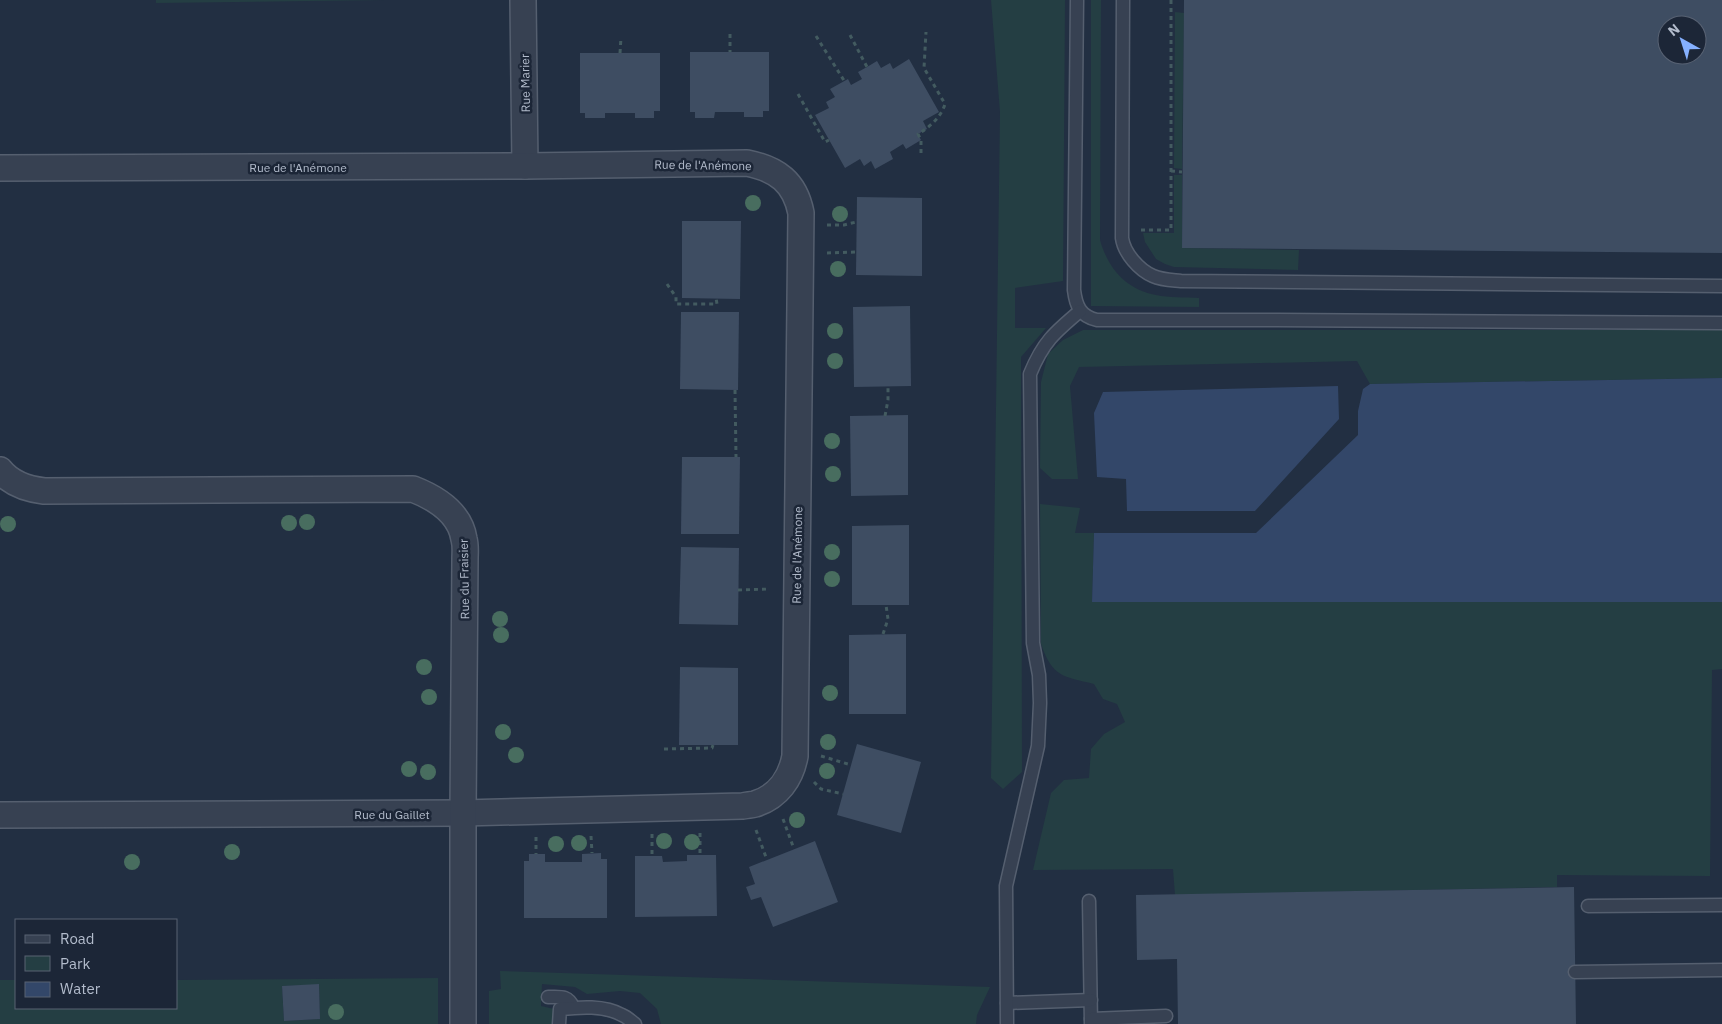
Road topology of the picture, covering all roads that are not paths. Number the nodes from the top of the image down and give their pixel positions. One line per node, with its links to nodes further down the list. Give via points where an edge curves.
1 (523, 0): 4 (street, Rue Marier)
2 (1077, 0): 7 (lane, via 1074,290)
3 (1122, 0): 6 (lane, via 1122,238 1132,258 1152,275 1181,281)
4 (526, 166): 5 (street, Rue de l'Anémone); 10 (street, Rue de l'Anémone, via 747,163 781,176 796,196 801,213 795,756 788,779)
5 (0, 168)
6 (1722, 286)
7 (1080, 311): 8 (lane, via 1097,320); 20 (lane, via 1042,347 1030,374 1033,643 1040,703 1038,746 1006,886)
8 (1722, 323)
9 (0, 470): 11 (street, Rue du Fraisier, via 16,484 44,491 413,489 446,507 460,523 464,539)
10 (780, 789): 11 (street, Rue du Gaillet, via 755,804 743,806)
11 (463, 813): 12 (street, Rue du Gaillet); 24 (street, Rue du Fraisier)
12 (0, 815)
13 (1089, 901): 19 (lane)
14 (1722, 905): 15 (lane)
15 (1588, 906)
16 (1722, 970): 17 (lane)
17 (1575, 972)
18 (548, 997): 21 (lane, via 566,997)
19 (1091, 1000): 20 (lane); 23 (lane)
20 (1007, 1003): 27 (lane)
21 (573, 1008): 25 (lane, via 560,1009); 26 (lane, via 597,1008 622,1014)
22 (1166, 1016): 23 (lane)
23 (1091, 1022)
24 (463, 1024)
25 (559, 1024)
26 (635, 1024)
27 (1007, 1024)

